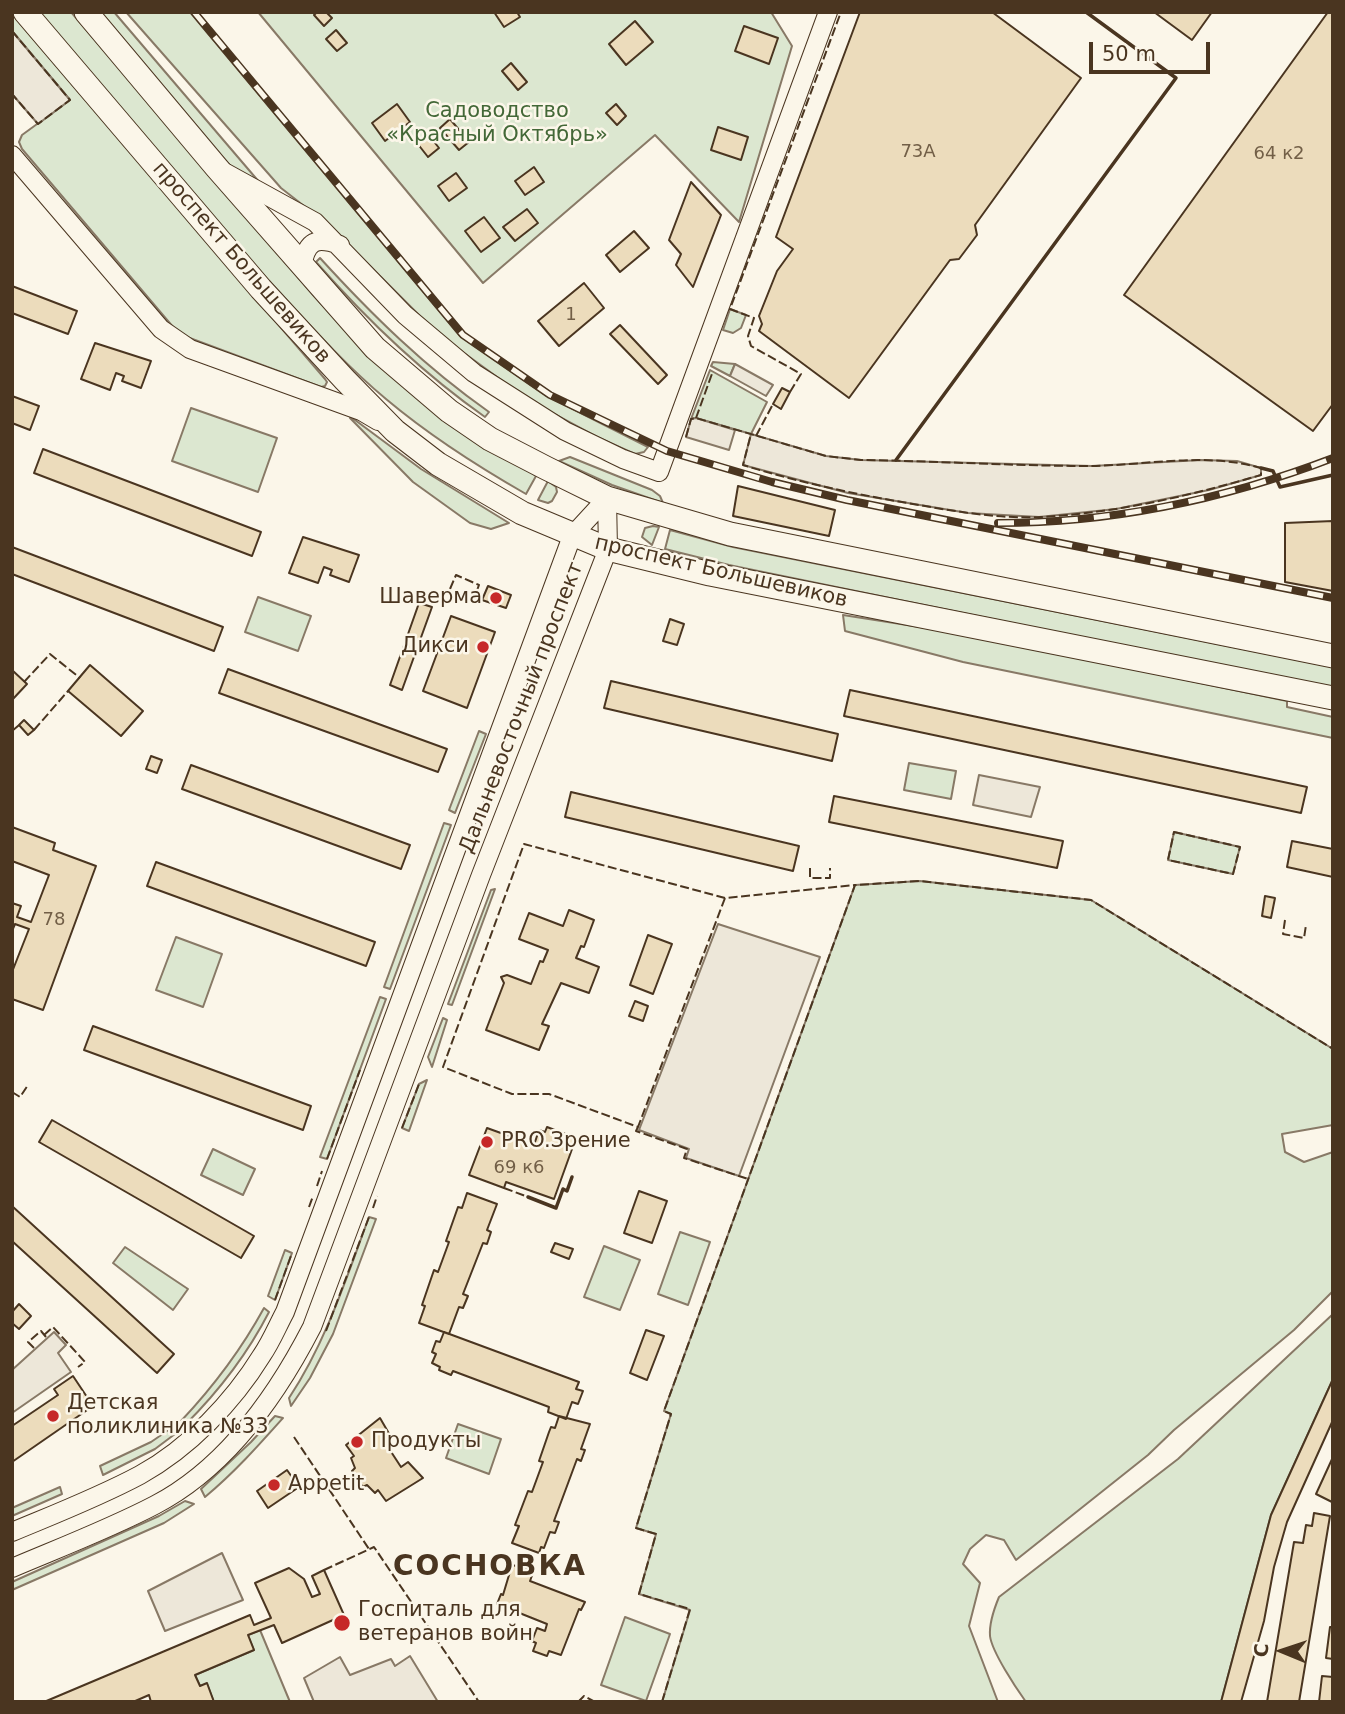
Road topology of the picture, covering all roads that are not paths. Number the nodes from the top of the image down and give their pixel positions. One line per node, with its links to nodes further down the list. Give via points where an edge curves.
1 (25, 12): 8 (main road, проспект Большевиков, via 261,289)
2 (86, 12): 5 (main road, проспект Большевиков)
3 (828, 12): 6 (street, via 659,472 565,431 474,373 405,315)
4 (12, 155): 8 (street, via 175,341 361,411)
5 (217, 168): 6 (street, via 315,222); 7 (main road, проспект Большевиков)
6 (340, 245): 7 (street, via 315,241 308,246)
7 (302, 266): 9 (main road, проспект Большевиков, via 375,348 449,411 490,439)
8 (396, 431): 10 (main road, проспект Большевиков, via 438,464)
9 (607, 498): 10 (street, Дальневосточный проспект); 11 (street, Дальневосточный проспект); 12 (main road, проспект Большевиков, via 730,534)
10 (572, 536): 11 (main road, проспект Большевиков); 14 (street, Дальневосточный проспект, via 285,1312 263,1354 219,1410 167,1458 140,1475)
11 (608, 549): 13 (main road, проспект Большевиков, via 796,592); 15 (street, Дальневосточный проспект, via 317,1316 291,1368 242,1433 188,1484 155,1505)
12 (1333, 656)
13 (1333, 698)
14 (12, 1532)
15 (12, 1569)

